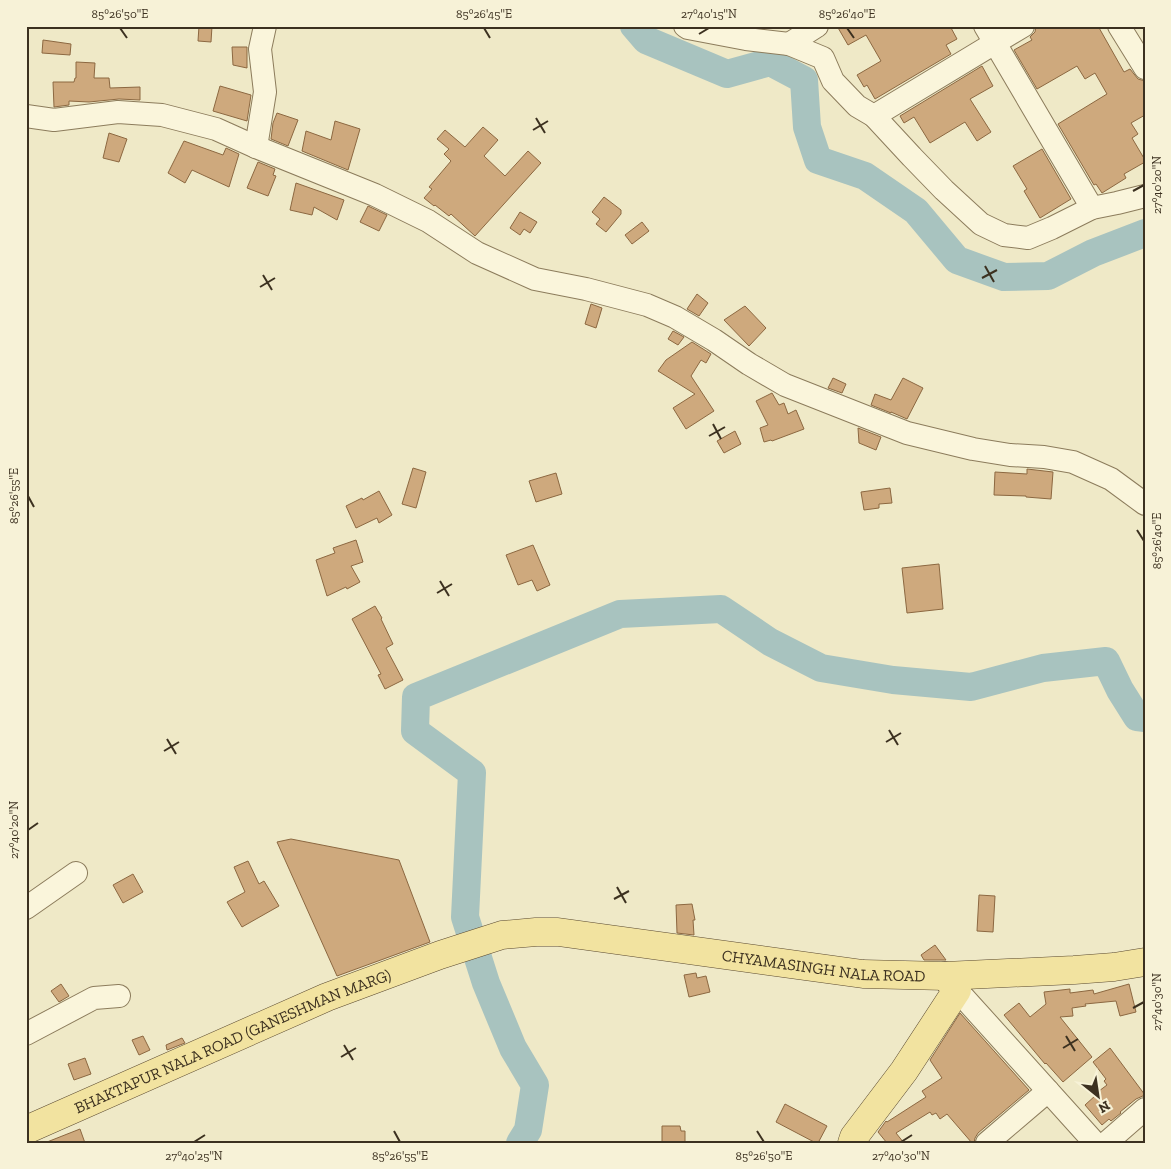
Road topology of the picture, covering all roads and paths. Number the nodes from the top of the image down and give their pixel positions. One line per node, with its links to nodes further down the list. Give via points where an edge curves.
1 (265, 26): 11 (street, via 260,49 265,92)
2 (685, 26): 7 (street)
3 (817, 26): 7 (street)
4 (1023, 26): 6 (street)
5 (1119, 26): 8 (street)
6 (990, 34): 10 (street); 13 (street)
7 (789, 44): 10 (street, via 823,58 833,81 857,106)
8 (1144, 66)
9 (26, 116): 11 (street, via 54,120 118,112 162,115 216,129)
10 (874, 116): 13 (street, via 962,207 981,224 1004,235 1028,238)
11 (256, 147): 14 (street, via 375,195 428,221 477,253 536,279 647,305 675,317 785,385 907,433 973,449 1073,462 1111,479)
12 (1145, 196): 13 (street)
13 (1092, 208)
14 (1145, 504)
15 (76, 873): 16 (street)
16 (26, 908)
17 (440, 955): 19 (main road, CHYAMASINGH NALA ROAD, via 502,935 558,932 862,974); 24 (main road, BHAKTAPUR NALA ROAD (GANESHMAN MARG), via 327,997)
18 (1145, 962): 19 (main road, CHYAMASINGH NALA ROAD)
19 (951, 983): 22 (street); 25 (main road, via 904,1070)
20 (119, 996): 21 (street, via 94,998)
21 (26, 1034)
22 (1048, 1091): 26 (street); 27 (street)
23 (1145, 1109): 28 (street)
24 (26, 1130)
25 (852, 1143)
26 (987, 1143)
27 (1095, 1143)
28 (1106, 1143)

